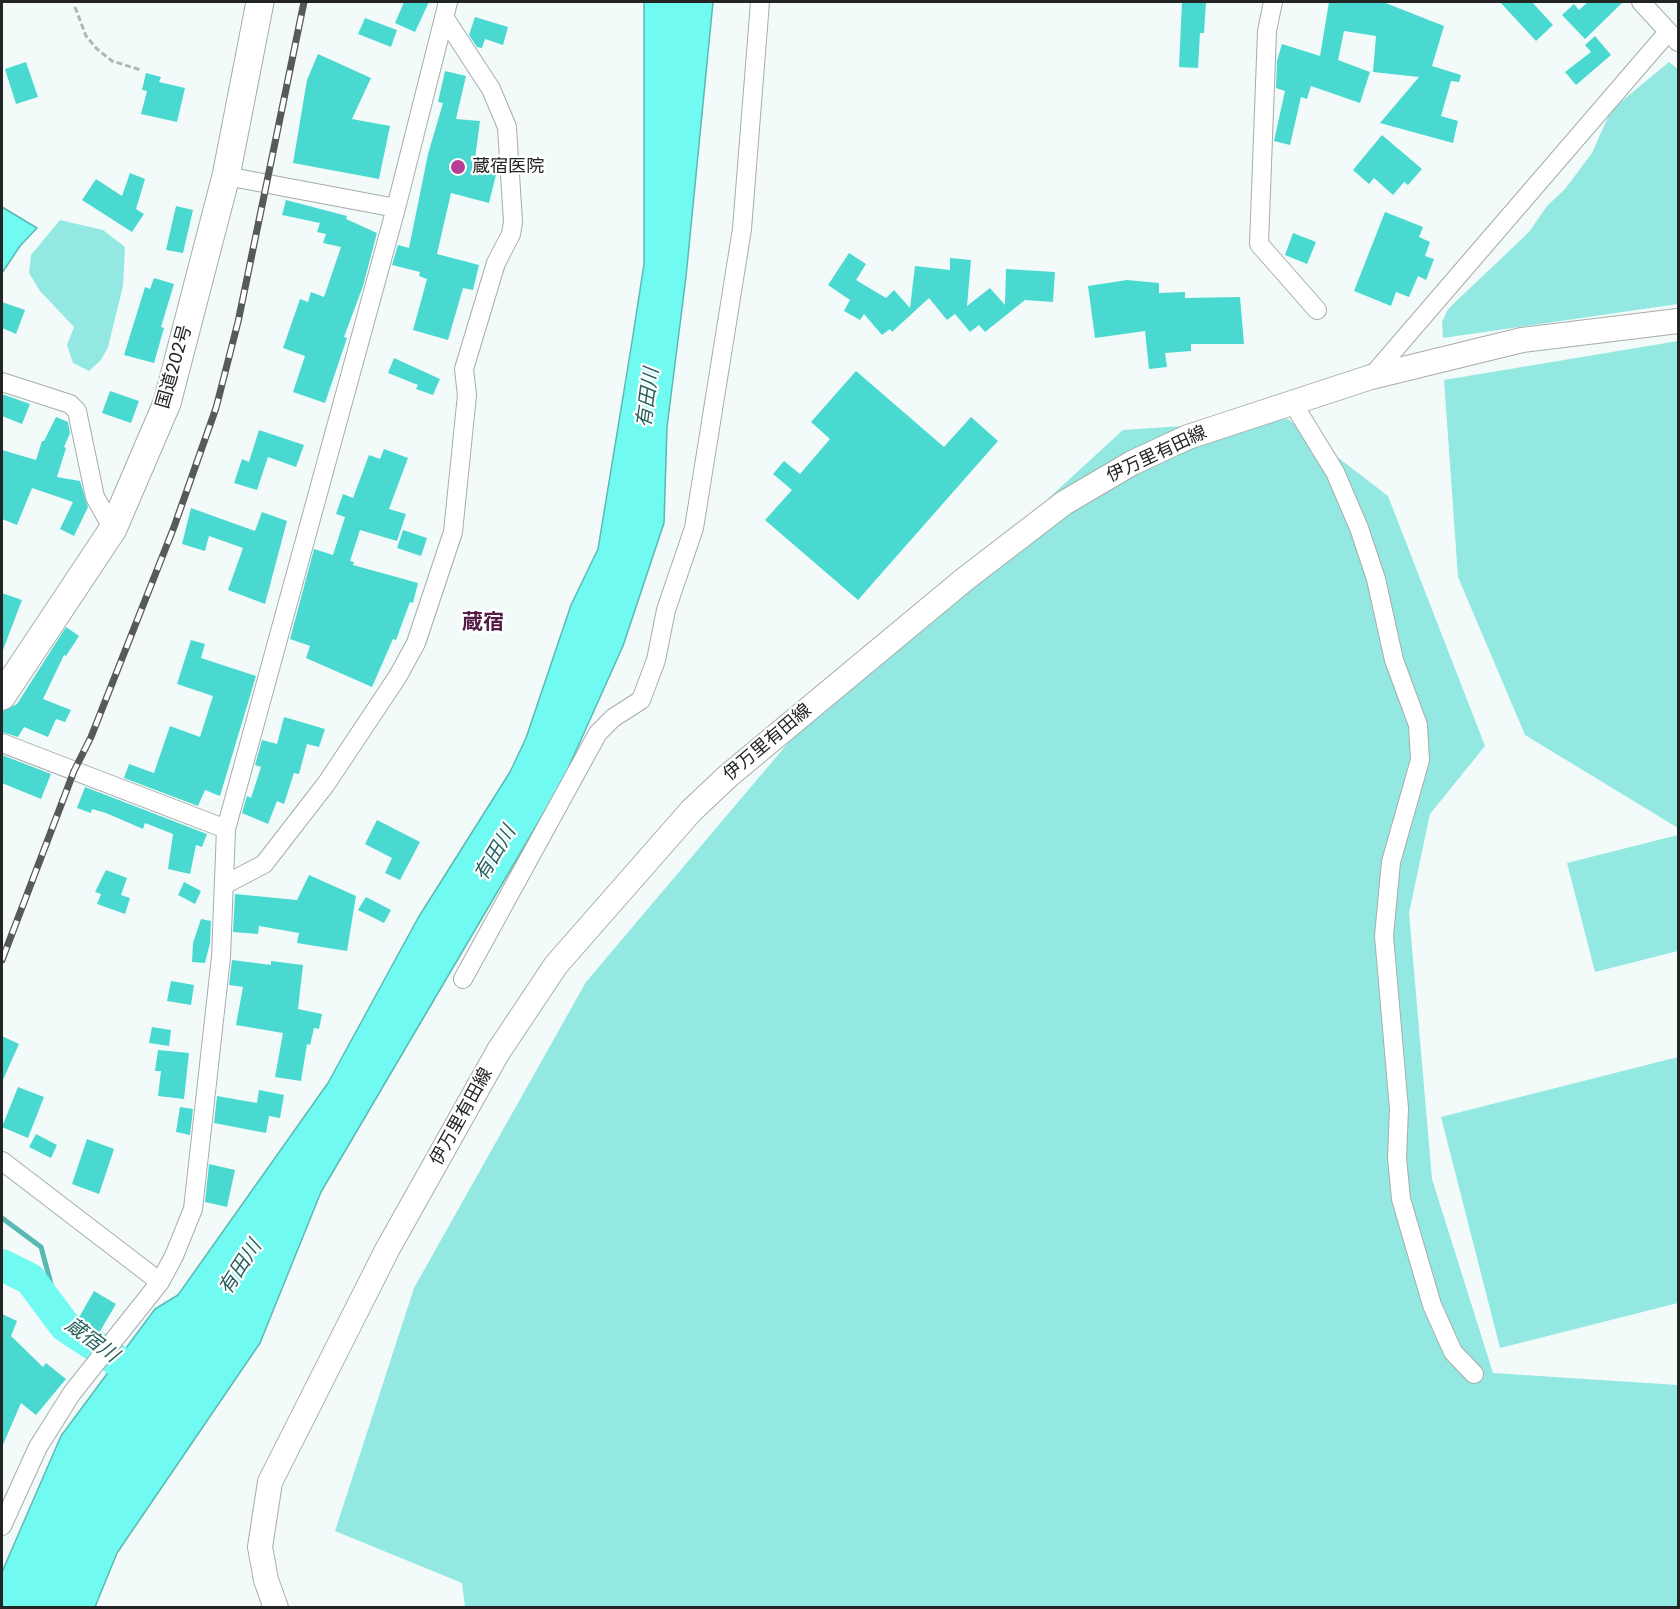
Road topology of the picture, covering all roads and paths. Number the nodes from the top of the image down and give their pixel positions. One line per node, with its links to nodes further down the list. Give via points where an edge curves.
1 (260, 2): 9 (highway, 国道202号)
2 (760, 2): 21 (street, via 740,241 694,528 666,610 656,660 641,700 598,733)
3 (1273, 2): 11 (street, via 1267,31 1259,244)
4 (1641, 2): 7 (street)
5 (75, 7): 8 (path, via 86,36 97,49 112,61)
6 (446, 9): 10 (street); 20 (street, via 491,89 507,127 513,222 496,263 464,369 467,395 453,532 416,644 398,676 326,784 264,864)
7 (1673, 37): 13 (street)
8 (141, 70)
9 (226, 176): 10 (street); 16 (highway, 国道202号, via 167,403)
10 (396, 208): 19 (street)
11 (1317, 310)
12 (1678, 321): 13 (main road, 伊万里有田線, via 1522,340)
13 (1371, 376): 15 (main road, 伊万里有田線)
14 (2, 382): 16 (street, via 70,404 77,411 95,497)
15 (1292, 402): 24 (street, via 1335,472 1359,528 1376,579 1394,660 1418,725 1420,760 1391,862 1384,936 1399,1109 1397,1158 1401,1199 1432,1305 1453,1352); 26 (main road, 伊万里有田線, via 1188,437 1132,463 1064,503 965,579 728,776 691,811 556,965 498,1052 387,1251 270,1482 260,1547)
16 (113, 529): 17 (highway, 国道202号)
17 (2, 696)
18 (2, 743): 19 (street)
19 (226, 829): 20 (street)
20 (224, 885): 23 (street, via 221,957 193,1209)
21 (463, 979)
22 (2, 1161): 23 (street)
23 (160, 1282): 25 (street, via 72,1393 38,1447)
24 (1474, 1374)
25 (2, 1526)
26 (276, 1608)

